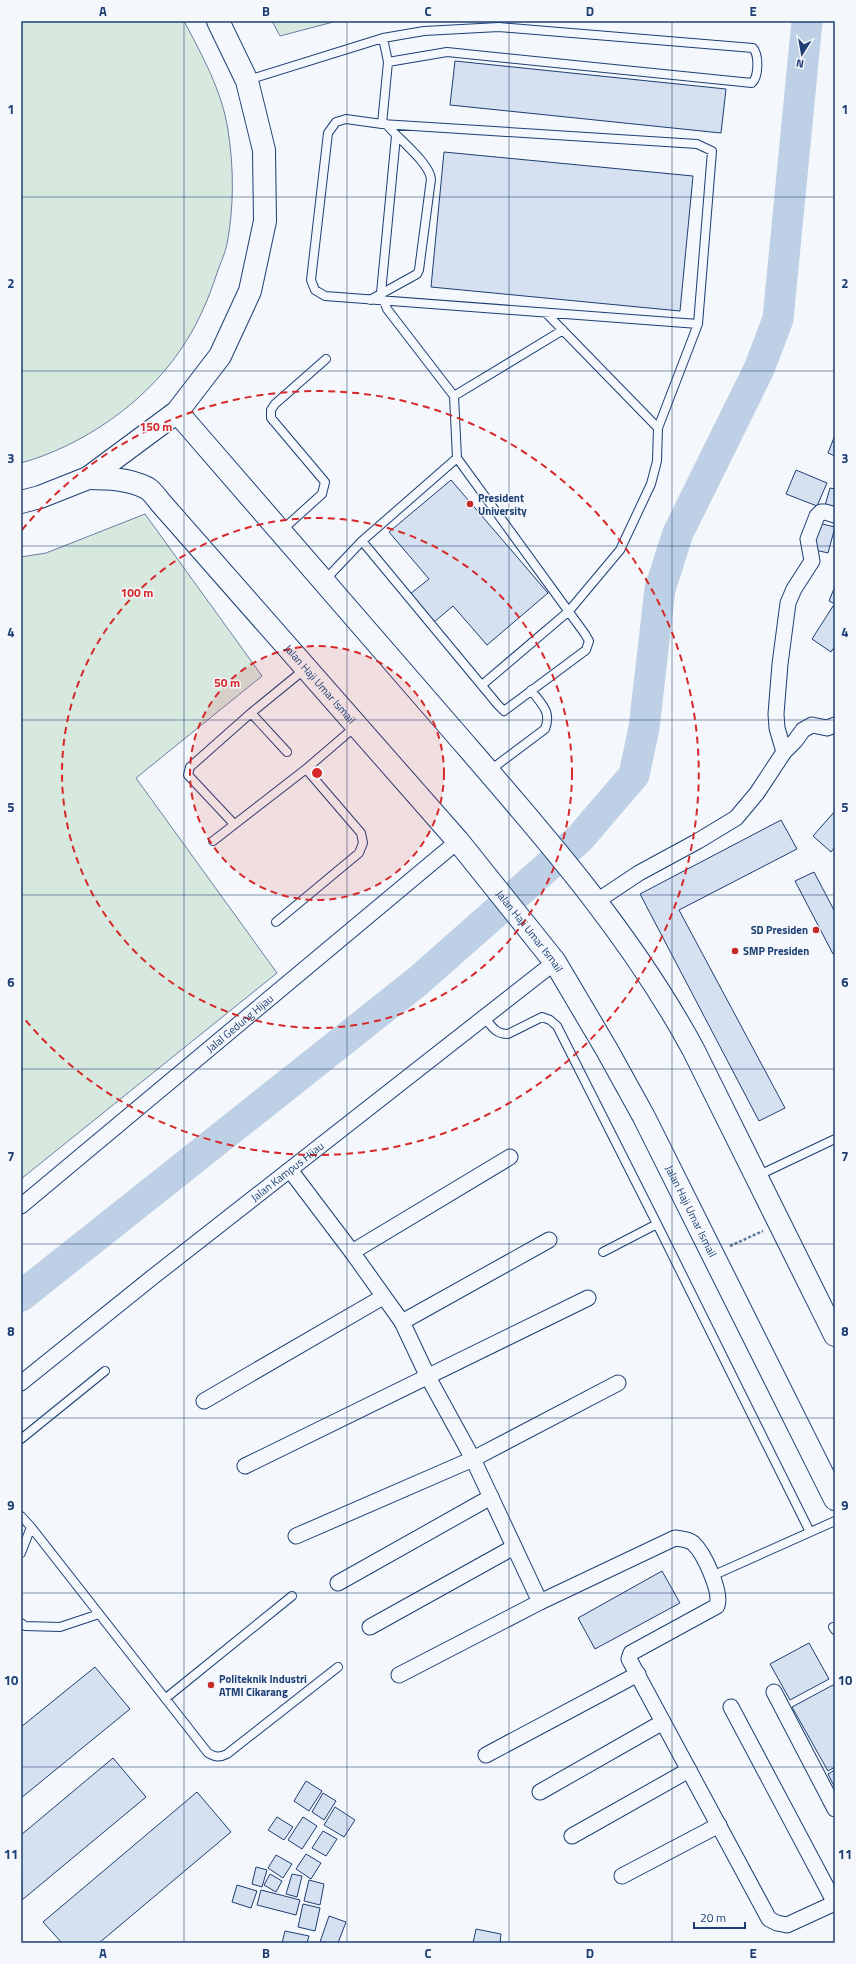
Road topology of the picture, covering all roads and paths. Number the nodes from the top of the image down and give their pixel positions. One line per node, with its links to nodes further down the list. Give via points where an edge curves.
1 (218, 21): 4 (main road)
2 (383, 38): 3 (lane); 3 (lane, via 424,31 499,27 753,48 758,56 756,77 752,83 447,52); 4 (lane)
3 (388, 62): 5 (lane)
4 (247, 81): 13 (main road, via 264,150 265,221 250,291 220,356)
5 (384, 124): 6 (lane); 7 (lane, via 346,119 336,122 328,133 312,280 315,290 325,296 370,300); 9 (lane, via 696,144 712,151)
6 (396, 136): 7 (lane); 7 (lane, via 424,164 431,179 419,270 417,274)
7 (382, 297): 8 (lane); 12 (lane, via 387,309)
8 (546, 313): 9 (lane); 10 (lane)
9 (698, 324): 14 (lane)
10 (563, 330): 12 (lane); 14 (lane)
11 (326, 359): 19 (lane, via 271,410 271,418 325,482 322,494)
12 (454, 396): 15 (lane)
13 (177, 412): 16 (main road); 19 (main road)
14 (658, 428): 22 (lane, via 657,461 651,484 620,550)
15 (458, 458): 20 (lane); 22 (lane)
16 (88, 478): 17 (main road); 23 (main road, Jalan Haji Umar Ismail, via 112,478 148,489)
17 (21, 502)
18 (835, 515): 30 (street, via 821,512 817,516 808,539 812,560 788,604 776,714)
19 (280, 532): 21 (main road)
20 (362, 541): 21 (lane); 24 (lane)
21 (324, 581): 32 (main road)
22 (569, 611): 24 (lane); 25 (lane, via 589,641 586,650)
23 (306, 668): 26 (lane); 28 (main road, Jalan Haji Umar Ismail)
24 (482, 685): 25 (lane, via 504,711)
25 (531, 690): 32 (lane, via 547,712 545,729)
26 (251, 713): 29 (lane); 33 (lane, via 188,771 188,775)
27 (835, 725): 30 (street, via 827,728 808,726)
28 (357, 726): 31 (lane); 35 (main road, Jalan Haji Umar Ismail)
29 (287, 752)
30 (784, 752): 36 (street, via 757,793 736,818 639,873)
31 (306, 769): 33 (lane); 37 (lane, via 361,834 364,843 359,853)
32 (488, 771): 36 (main road)
33 (234, 824): 34 (lane)
34 (213, 841)
35 (462, 846): 38 (main road, Jalan Haji Umar Ismail); 44 (street, Jalal Gedung Hijau)
36 (591, 894): 43 (main road, via 638,958 673,1012)
37 (276, 922)
38 (556, 962): 39 (street, Jalan Kampus Hijau); 50 (main road, Jalan Haji Umar Ismail, via 644,1117)
39 (485, 1018): 42 (street, Jalan Kampus Hijau); 45 (lane, via 496,1032 508,1034 542,1017 557,1026)
40 (835, 1139): 43 (lane)
41 (510, 1157): 48 (street)
42 (290, 1170): 48 (street); 57 (street, Jalan Kampus Hijau)
43 (757, 1177): 46 (main road)
44 (21, 1206)
45 (657, 1224): 49 (lane); 68 (lane)
46 (780, 1224): 50 (path); 54 (main road)
47 (549, 1240): 53 (street)
48 (352, 1252): 51 (street)
49 (603, 1252)
50 (712, 1254): 64 (main road, Jalan Haji Umar Ismail)
51 (383, 1298): 53 (street); 59 (street)
52 (588, 1298): 56 (street)
53 (402, 1322): 56 (street)
54 (835, 1333)
55 (105, 1371): 60 (lane)
56 (428, 1377): 61 (street); 62 (street)
57 (21, 1383)
58 (618, 1383): 61 (street)
59 (204, 1401)
60 (21, 1439)
61 (473, 1459): 63 (street); 69 (street)
62 (245, 1466)
63 (491, 1497): 70 (street); 73 (street)
64 (835, 1499)
65 (21, 1516): 67 (lane)
66 (835, 1521): 68 (lane)
67 (31, 1527): 71 (lane); 76 (lane)
68 (810, 1532): 72 (lane)
69 (296, 1536)
70 (514, 1547): 75 (street); 78 (street)
71 (21, 1553)
72 (712, 1576): 75 (street, via 694,1544 686,1539 675,1538); 80 (street, via 720,1599 717,1606 631,1653 629,1659)
73 (338, 1583)
74 (292, 1596): 83 (lane)
75 (540, 1602): 81 (street)
76 (99, 1614): 77 (lane, via 60,1627); 83 (lane)
77 (21, 1624)
78 (370, 1627)
79 (338, 1667): 83 (lane, via 222,1757 208,1753)
80 (638, 1674): 85 (street); 86 (street)
81 (399, 1675)
82 (774, 1692): 89 (street)
83 (166, 1698)
84 (732, 1707): 93 (street)
85 (663, 1722): 87 (street); 88 (street)
86 (486, 1754)
87 (689, 1770): 90 (street); 91 (street)
88 (540, 1792)
89 (835, 1809)
90 (719, 1825): 92 (street); 93 (street, via 769,1919 777,1924 787,1925)
91 (572, 1836)
92 (622, 1876)
93 (835, 1903)

